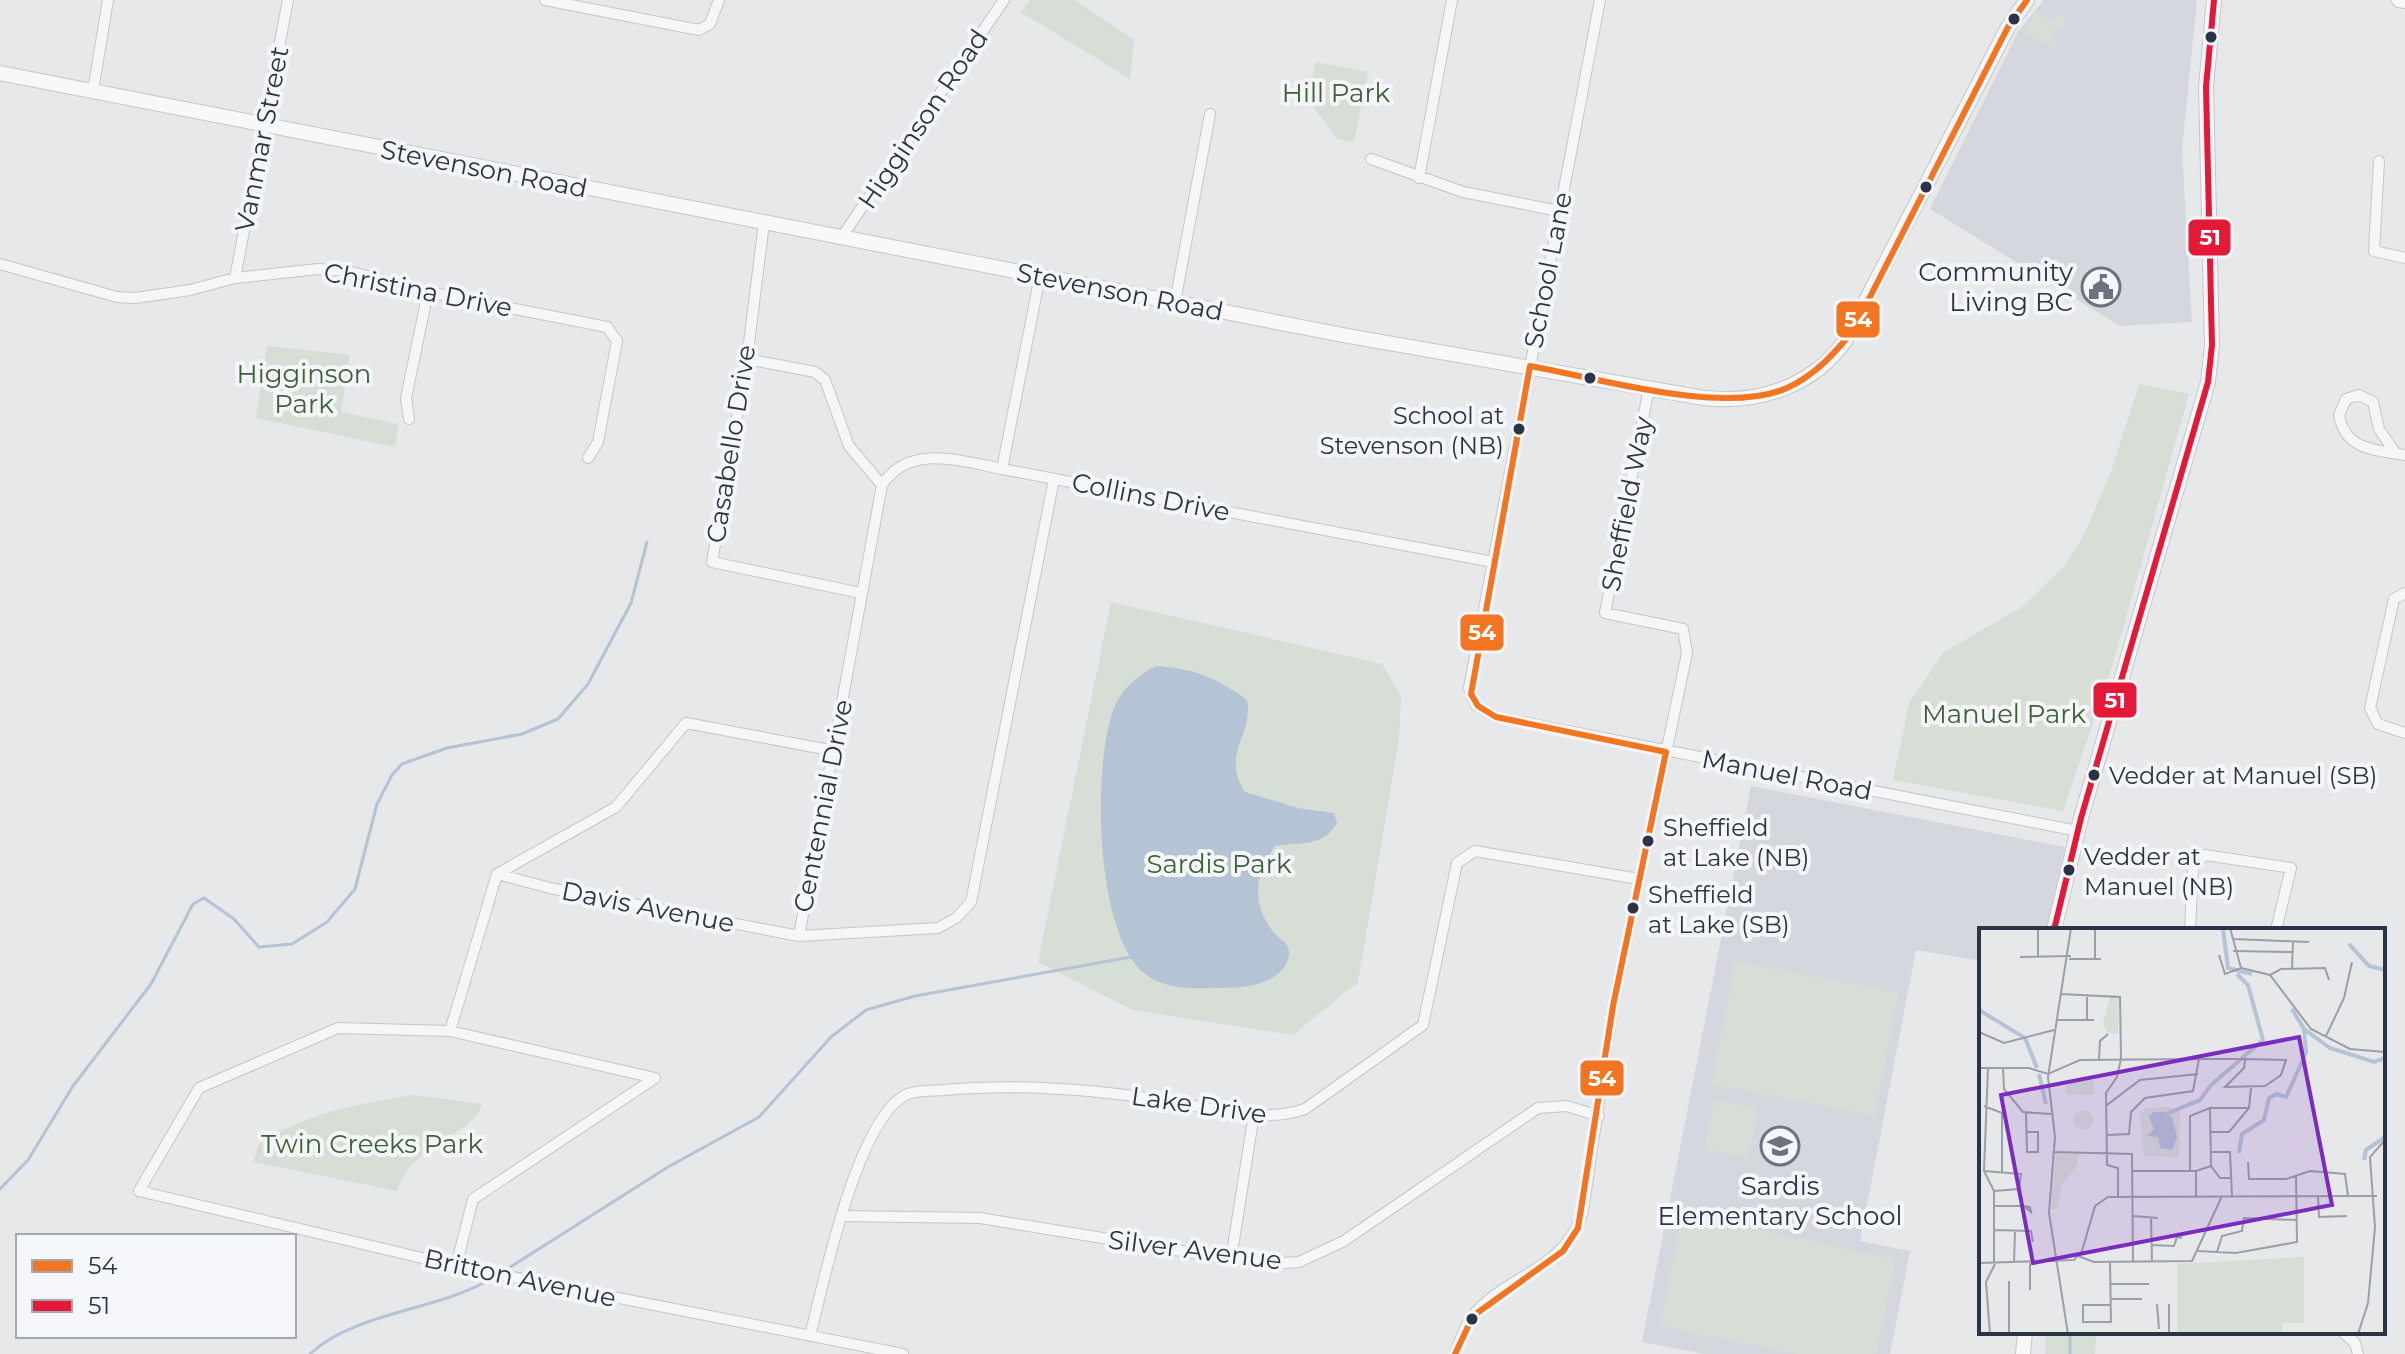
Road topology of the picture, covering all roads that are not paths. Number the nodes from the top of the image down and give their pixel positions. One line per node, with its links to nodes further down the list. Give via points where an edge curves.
1 (108, 0): 13 (street)
2 (288, 0): 15 (street, Vanmar Street)
3 (545, 0): 4 (street, via 699,30 710,24)
4 (719, 0)
5 (1004, 0): 21 (street, Higginson Road)
6 (1452, 0): 18 (street)
7 (1600, 0): 19 (street, School Lane)
8 (2027, 0): 30 (street, Stevenson Road, via 1983,74 1852,332 1832,357 1796,383 1763,396 1726,400)
9 (2399, 0): 10 (street)
10 (2405, 1)
11 (2213, 2): 44 (street, via 2206,87 2212,345 2208,382)
12 (0, 73): 13 (street, Stevenson Road)
13 (93, 91): 15 (street, Stevenson Road)
14 (1210, 114): 27 (street)
15 (264, 124): 20 (street, Stevenson Road); 25 (street, Vanmar Street)
16 (1371, 159): 18 (street)
17 (2379, 161): 22 (street, via 2374,251)
18 (1419, 178): 19 (street)
19 (1559, 211): 29 (street, School Lane)
20 (764, 223): 21 (street, Stevenson Road); 28 (street, Casabello Drive)
21 (841, 238): 24 (street, Stevenson Road)
22 (2405, 258)
23 (0, 264): 25 (street, Christina Drive, via 117,297 190,290)
24 (1040, 276): 27 (street, Stevenson Road); 34 (street)
25 (235, 278): 26 (street, Christina Drive, via 348,271)
26 (428, 292): 31 (street, via 406,398); 33 (street, Christina Drive, via 607,327 614,333 617,341 598,442)
27 (1175, 302): 29 (street, Stevenson Road)
28 (747, 359): 36 (street, via 815,372 825,380 849,446); 38 (street, Casabello Drive, via 712,562)
29 (1530, 366): 30 (street, Stevenson Road); 37 (street, School Lane)
30 (1649, 388): 43 (street, Sheffield Way, via 1605,613 1683,629 1687,653)
31 (409, 419)
32 (2400, 455): 32 (street, via 2379,429 2373,402 2359,395 2346,399 2339,415 2349,440)
33 (588, 458)
34 (1002, 469): 35 (street, Collins Drive); 36 (street, via 942,458 914,459)
35 (1054, 479): 37 (street, Collins Drive); 50 (street, Centennial Drive, via 971,902 938,928)
36 (882, 485): 38 (street, Centennial Drive)
37 (1493, 562): 40 (street, School Lane, via 1469,688 1476,705)
38 (861, 593): 42 (street, Centennial Drive)
39 (2405, 593): 41 (street, via 2394,599 2370,708 2378,724)
40 (1496, 717): 43 (street, Manuel Road)
41 (2405, 733)
42 (835, 751): 45 (street, via 686,723 616,807); 50 (street, Centennial Drive)
43 (1666, 752): 44 (street, Manuel Road); 46 (street, Sheffield Way)
44 (2078, 831): 47 (street)
45 (497, 874): 50 (street, Davis Avenue); 51 (street)
46 (1639, 879): 52 (street, Lake Drive, via 1475,851 1466,855 1457,863 1423,1025 1305,1109 1277,1116); 53 (street, Sheffield Way, via 1610,1025)
47 (2054, 928)
48 (2190, 928): 49 (street, via 2193,866 2205,855 2291,868)
49 (2277, 928)
50 (799, 936)
51 (450, 1031): 56 (street, via 655,1078 473,1199); 56 (street, Britton Avenue, via 338,1028 199,1088 139,1191)
52 (1254, 1114): 54 (street, Lake Drive, via 1073,1087 907,1094 875,1126); 55 (street)
53 (1599, 1116): 55 (street, Silver Avenue, via 1567,1106 1538,1108 1344,1241 1299,1262); 61 (street, Sheffield Way, via 1583,1211 1571,1242 1473,1316)
54 (841, 1216): 55 (street, Silver Avenue, via 980,1218); 59 (street, Lake Drive)
55 (1231, 1259)
56 (456, 1266): 59 (street, Britton Avenue)
57 (2025, 1334): 62 (street)
58 (2345, 1334): 63 (street)
59 (810, 1336): 60 (street, Britton Avenue)
60 (903, 1354)
61 (1455, 1354)
62 (2023, 1354)
63 (2358, 1354)

